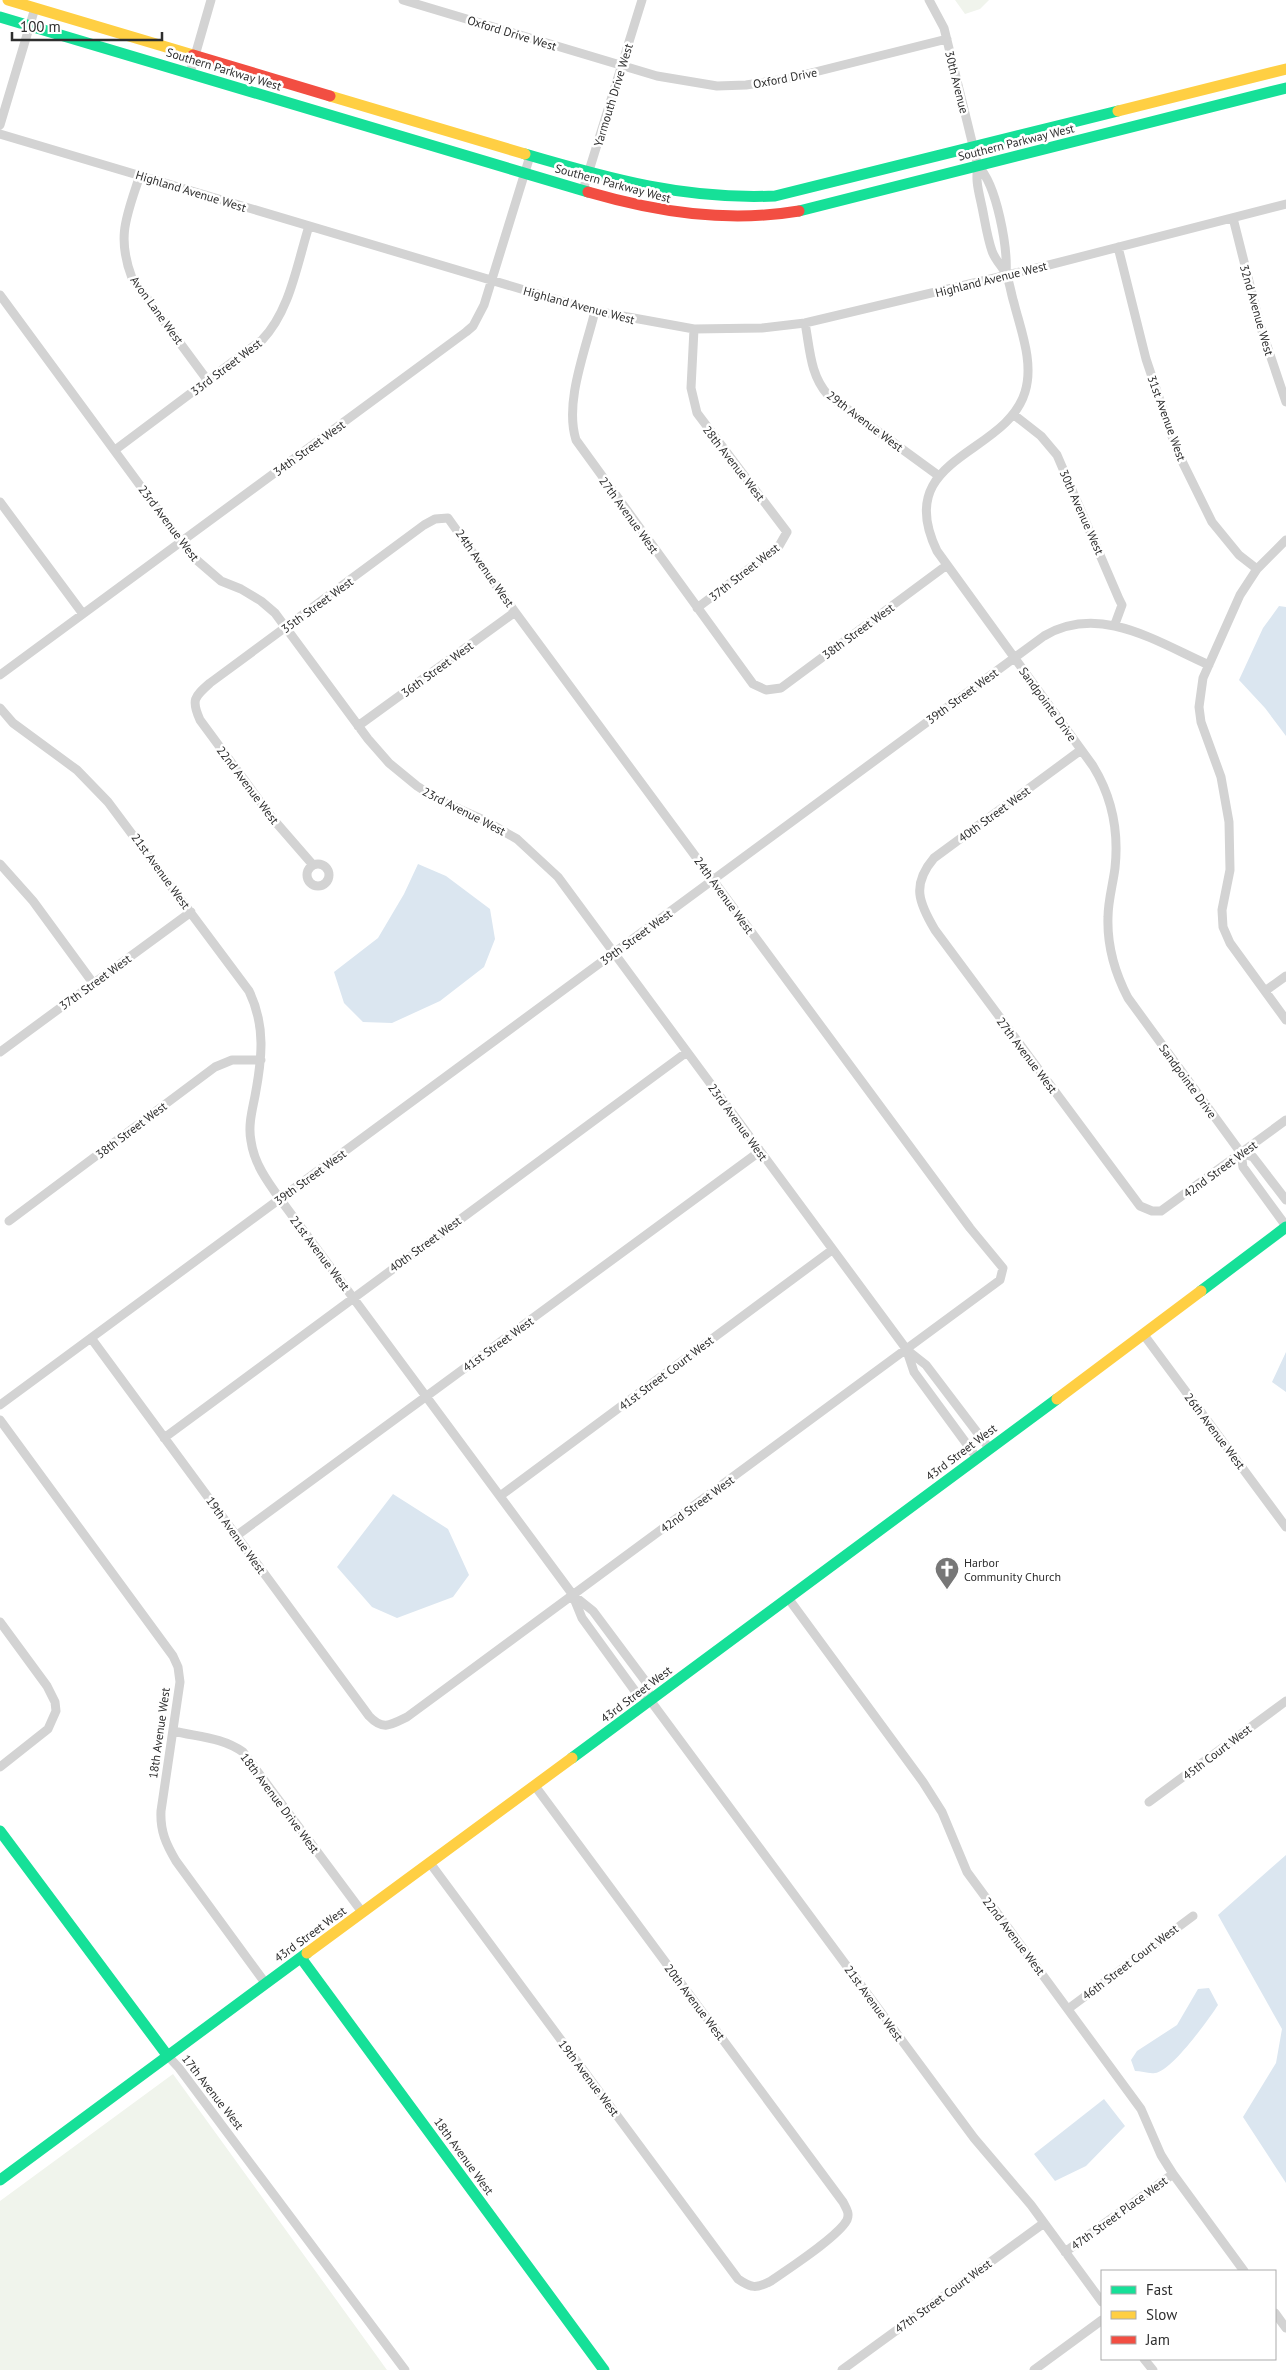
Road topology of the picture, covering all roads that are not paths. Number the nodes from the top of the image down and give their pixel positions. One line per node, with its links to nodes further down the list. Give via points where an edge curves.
1 (8, 0): 6 (street, Southern Parkway West)
2 (211, 0): 10 (street)
3 (403, 0): 11 (street, Oxford Drive West)
4 (642, 0): 11 (street, Yarmouth Drive West)
5 (929, 0): 9 (street, 30th Avenue, via 941,20)
6 (35, 8): 8 (street); 10 (street, Southern Parkway West)
7 (0, 17): 8 (street, Southern Parkway West)
8 (30, 26): 13 (street, Southern Parkway West); 15 (street)
9 (947, 39): 11 (street, Oxford Drive, via 791,78 746,85 688,83); 17 (street, 30th Avenue)
10 (195, 55): 13 (street); 18 (street, Southern Parkway West)
11 (622, 66): 21 (street, Yarmouth Drive West)
12 (1286, 69): 17 (street, Southern Parkway West)
13 (190, 73): 20 (street, Southern Parkway West)
14 (1286, 88): 19 (street, Southern Parkway West)
15 (0, 125)
16 (0, 134): 22 (street, Highland Avenue West)
17 (974, 148): 19 (street, 30th Avenue); 21 (street, Southern Parkway West, via 801,190 756,197 675,194)
18 (530, 156): 20 (street, 34th Street West); 21 (street, Southern Parkway West)
19 (978, 166): 23 (street, Southern Parkway West, via 798,211 748,218 663,212); 28 (street, Sandpointe Drive, via 976,180 992,252); 28 (street, Sandpointe Drive, via 990,180 1006,248)
20 (524, 173): 23 (street, Southern Parkway West); 29 (street, 34th Street West)
21 (589, 173): 23 (street, Yarmouth Drive West)
22 (140, 175): 26 (street, Highland Avenue West); 34 (street, Avon Lane West, via 124,227 128,267 132,278)
23 (583, 190)
24 (1286, 204): 25 (street, Highland Avenue West)
25 (1232, 218): 27 (street, Highland Avenue West); 35 (street, 32nd Avenue West, via 1260,325)
26 (309, 226): 29 (street, Highland Avenue West); 34 (street, 33rd Street West, via 281,316 272,330)
27 (1118, 247): 28 (street, Highland Avenue West); 45 (street, 31st Avenue West, via 1146,359 1177,451 1212,522 1239,555)
28 (1006, 275): 32 (street, Highland Avenue West); 36 (street, Sandpointe Drive, via 1028,364 1025,393)
29 (491, 280): 31 (street, Highland Avenue West); 43 (street, 34th Street West, via 479,315 466,332)
30 (1, 298): 37 (street, 23rd Avenue West)
31 (596, 312): 33 (street, Highland Avenue West); 46 (street, 27th Avenue West, via 572,404 572,428 576,440)
32 (805, 323): 33 (street, Highland Avenue West, via 762,328); 38 (street, 29th Avenue West, via 812,366 828,395)
33 (694, 329): 41 (street, 28th Avenue West, via 691,388 697,413)
34 (208, 381): 37 (street, 33rd Street West)
35 (1286, 402)
36 (1013, 414): 38 (street, Sandpointe Drive); 49 (street, 30th Avenue West, via 1041,436 1057,455 1120,599 1122,605)
37 (115, 450): 43 (street, 23rd Avenue West)
38 (939, 476): 44 (street, Sandpointe Drive, via 929,498 928,524 933,543)
39 (0, 502): 48 (street)
40 (443, 517): 47 (street, 24th Avenue West, via 455,525); 50 (street, 35th Street West, via 424,525)
41 (787, 532): 46 (street, 37th Street West, via 779,546)
42 (1286, 540): 45 (street)
43 (182, 542): 48 (street, 34th Street West); 50 (street, 23rd Avenue West, via 209,573 261,601)
44 (947, 566): 51 (street, Sandpointe Drive); 54 (street, 38th Street West, via 781,688)
45 (1257, 569): 52 (street, via 1240,595)
46 (697, 608): 54 (street, 27th Avenue West, via 753,684)
47 (515, 612): 57 (street, 36th Street West); 61 (street, 24th Avenue West)
48 (83, 614): 53 (street, 34th Street West)
49 (1115, 624): 51 (street, 39th Street West, via 1091,622 1070,626 1050,633); 52 (street, 39th Street West)
50 (286, 628): 55 (street, 35th Street West, via 210,683); 57 (street, 23rd Avenue West)
51 (1014, 657): 58 (street, Sandpointe Drive); 61 (street, 39th Street West)
52 (1209, 665): 67 (street, via 1203,678 1199,714 1221,777 1227,807 1230,870 1222,910 1223,927 1230,943)
53 (0, 675)
54 (766, 690)
55 (195, 700): 60 (street, 22nd Avenue West, via 200,720 272,819)
56 (0, 708): 63 (street, 21st Avenue West, via 13,724 65,760 99,792)
57 (358, 726): 64 (street, 23rd Avenue West, via 390,763 417,786 503,830 528,848 558,878)
58 (1081, 750): 62 (street, 40th Street West, via 934,858 924,873); 74 (street, Sandpointe Drive, via 1105,786 1113,814 1116,853 1108,928 1120,981 1134,1008)
59 (0, 864): 66 (street, via 33,901)
60 (313, 865)
61 (713, 880): 64 (street, 39th Street West); 81 (street, 24th Avenue West, via 984,1248 1001,1263)
62 (920, 888): 77 (street, 27th Avenue West, via 920,901 935,930 1137,1203)
63 (191, 912): 66 (street, 37th Street West); 71 (street, 21st Avenue West, via 252,999 259,1016)
64 (614, 953): 70 (street, 23rd Avenue West); 75 (street, 39th Street West)
65 (1286, 976): 67 (street)
66 (93, 984): 69 (street, 37th Street West)
67 (1265, 991): 68 (street)
68 (1286, 1020)
69 (0, 1052)
70 (687, 1052): 73 (street, 23rd Avenue West); 82 (street, 40th Street West)
71 (261, 1060): 75 (street, 21st Avenue West, via 250,1121 250,1140 257,1163); 78 (street, 38th Street West, via 232,1060 215,1067)
72 (1286, 1120): 74 (street, 42nd Street West)
73 (759, 1152): 80 (street, 23rd Avenue West); 86 (street, 41st Street West)
74 (1241, 1153): 76 (street, Sandpointe Drive, via 1253,1158); 77 (street, 42nd Street West, via 1177,1201 1161,1211); 79 (street, Sandpointe Drive, via 1243,1167)
75 (280, 1199): 82 (street, 21st Avenue West); 84 (street, 39th Street West)
76 (1286, 1200)
77 (1152, 1211)
78 (9, 1221)
79 (1286, 1226): 83 (street, 43rd Street West)
80 (832, 1250): 85 (street, 23rd Avenue West); 92 (street, 41st Street Court West)
81 (1002, 1273): 85 (street, 42nd Street West, via 1000,1280)
82 (353, 1297): 86 (street, 21st Avenue West); 89 (street, 40th Street West)
83 (1144, 1336): 90 (street, 43rd Street West); 93 (street, 26th Avenue West)
84 (91, 1338): 87 (street, 39th Street West); 89 (street, 19th Avenue West)
85 (906, 1350): 90 (street, 23rd Avenue West, via 926,1365); 91 (street, 23rd Avenue West, via 914,1372); 95 (street, 42nd Street West)
86 (427, 1397): 92 (street, 21st Avenue West); 94 (street, 41st Street West)
87 (0, 1405)
88 (0, 1420): 101 (street, 18th Avenue West, via 173,1656 180,1682)
89 (164, 1438): 94 (street, 19th Avenue West)
90 (989, 1448): 91 (street, 43rd Street West)
91 (977, 1458): 96 (street, 43rd Street West)
92 (500, 1496): 95 (street, 21st Avenue West)
93 (1286, 1527)
94 (236, 1536): 100 (street, 19th Avenue West, via 369,1716 376,1724)
95 (573, 1595): 98 (street, 21st Avenue West, via 582,1618 635,1690); 98 (street, 21st Avenue West, via 593,1610 646,1682); 100 (street, 42nd Street West, via 407,1717)
96 (788, 1598): 98 (street, 43rd Street West); 111 (street, 22nd Avenue West, via 923,1782 942,1812 967,1872)
97 (0, 1622): 102 (street, via 47,1686 56,1711 48,1729)
98 (650, 1700): 103 (street, 43rd Street West); 115 (street, 21st Avenue West, via 974,2138)
99 (1286, 1701): 104 (street, 45th Court West)
100 (386, 1726)
101 (173, 1731): 107 (street, 18th Avenue Drive West, via 224,1741 243,1752); 110 (street, 18th Avenue West, via 162,1810 164,1839 176,1861)
102 (0, 1767)
103 (535, 1786): 106 (street, 43rd Street West); 118 (street, 20th Avenue West, via 848,2212 846,2221 835,2233 771,2281)
104 (1149, 1802)
105 (0, 1831): 112 (street, 17th Avenue West)
106 (430, 1863): 107 (street, 43rd Street West); 118 (street, 19th Avenue West, via 738,2279)
107 (362, 1912): 109 (street, 43rd Street West)
108 (1193, 1916): 111 (street, 46th Street Court West)
109 (301, 1958): 110 (street, 43rd Street West); 125 (street, 18th Avenue West)
110 (266, 1984): 112 (street, 43rd Street West)
111 (1068, 2009): 113 (street, 22nd Avenue West, via 1141,2109)
112 (167, 2055): 114 (street, 43rd Street West); 124 (street, 17th Avenue West)
113 (1172, 2174): 116 (street, 47th Street Place West); 117 (street, 22nd Avenue West)
114 (0, 2180)
115 (1044, 2223): 116 (street, 21st Avenue West); 126 (street, 47th Street Court West)
116 (1065, 2252): 119 (street, 21st Avenue West)
117 (1243, 2270)
118 (753, 2288)
119 (1101, 2301)
120 (1276, 2314): 122 (street)
121 (1101, 2321): 127 (street)
122 (1286, 2328)
123 (1145, 2360): 128 (street)
124 (405, 2370)
125 (604, 2370)
126 (842, 2370)
127 (1034, 2370)
128 (1153, 2370)

